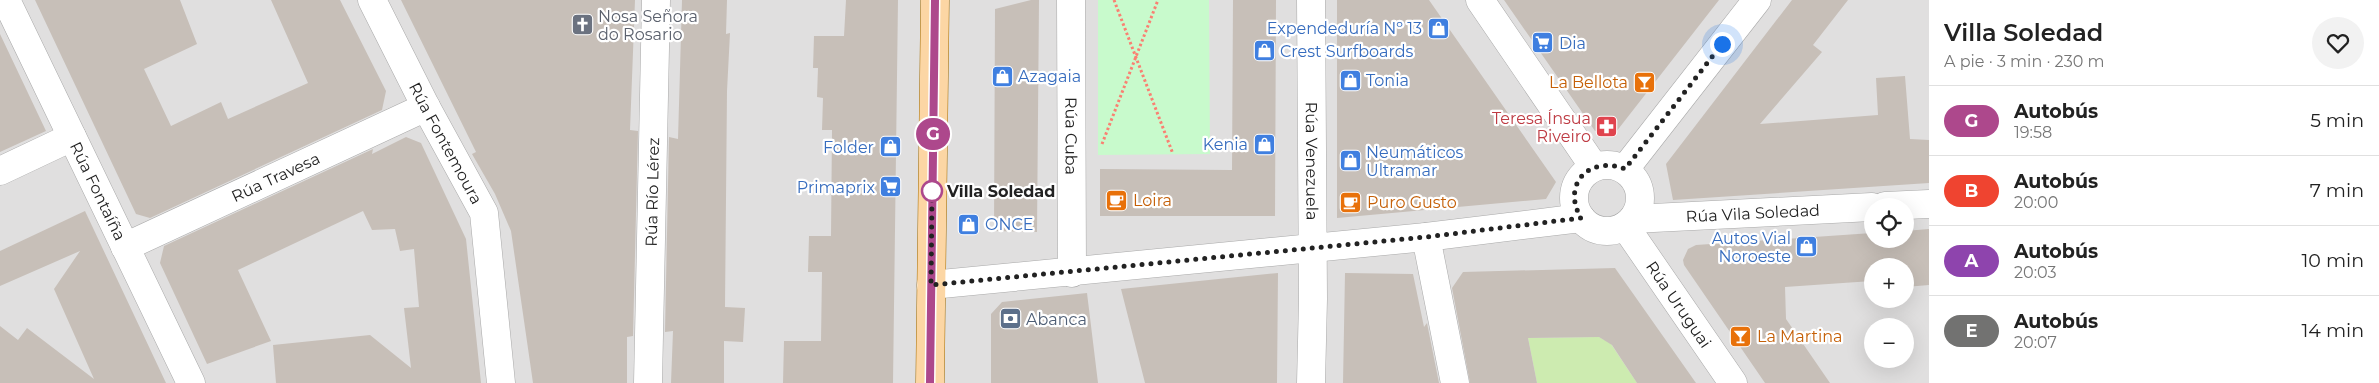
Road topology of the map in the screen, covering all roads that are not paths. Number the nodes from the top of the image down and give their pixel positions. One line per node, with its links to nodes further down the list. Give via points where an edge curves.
1 (6, 0): 10 (street, Rúa Fontaíña)
2 (372, 0): 9 (street, Rúa Fontemoura)
3 (656, 0): 26 (street, Rúa Río Lérez)
4 (935, 0): 23 (main road)
5 (1071, 0): 22 (street, Rúa Cuba)
6 (1311, 0): 21 (street, Rúa Venezuela)
7 (1480, 0): 11 (street)
8 (1757, 0): 12 (street)
9 (426, 107): 20 (street, Rúa Travesa); 25 (street, Rúa Fontemoura, via 484,213)
10 (72, 137): 13 (street); 20 (street, Rúa Fontaíña)
11 (1594, 167): 12 (street, via 1610,164); 17 (street, via 1585,172 1575,190 1576,209)
12 (1625, 169): 18 (street, via 1634,176 1641,198 1639,209)
13 (0, 171)
14 (1929, 204): 15 (street)
15 (1914, 205)
16 (1864, 207): 18 (street, Rúa Vila Soledad)
17 (1581, 218): 18 (street, via 1596,229 1616,230); 19 (street)
18 (1629, 222): 30 (street, Rúa Uruguai)
19 (1426, 237): 21 (street); 29 (street)
20 (125, 247): 24 (street, Rúa Fontaíña)
21 (1313, 247): 22 (street); 28 (street, Rúa Venezuela)
22 (1072, 273): 23 (street)
23 (931, 285): 27 (main road)
24 (191, 383)
25 (501, 383)
26 (648, 383)
27 (930, 383)
28 (1312, 383)
29 (1455, 383)
30 (1734, 383)

